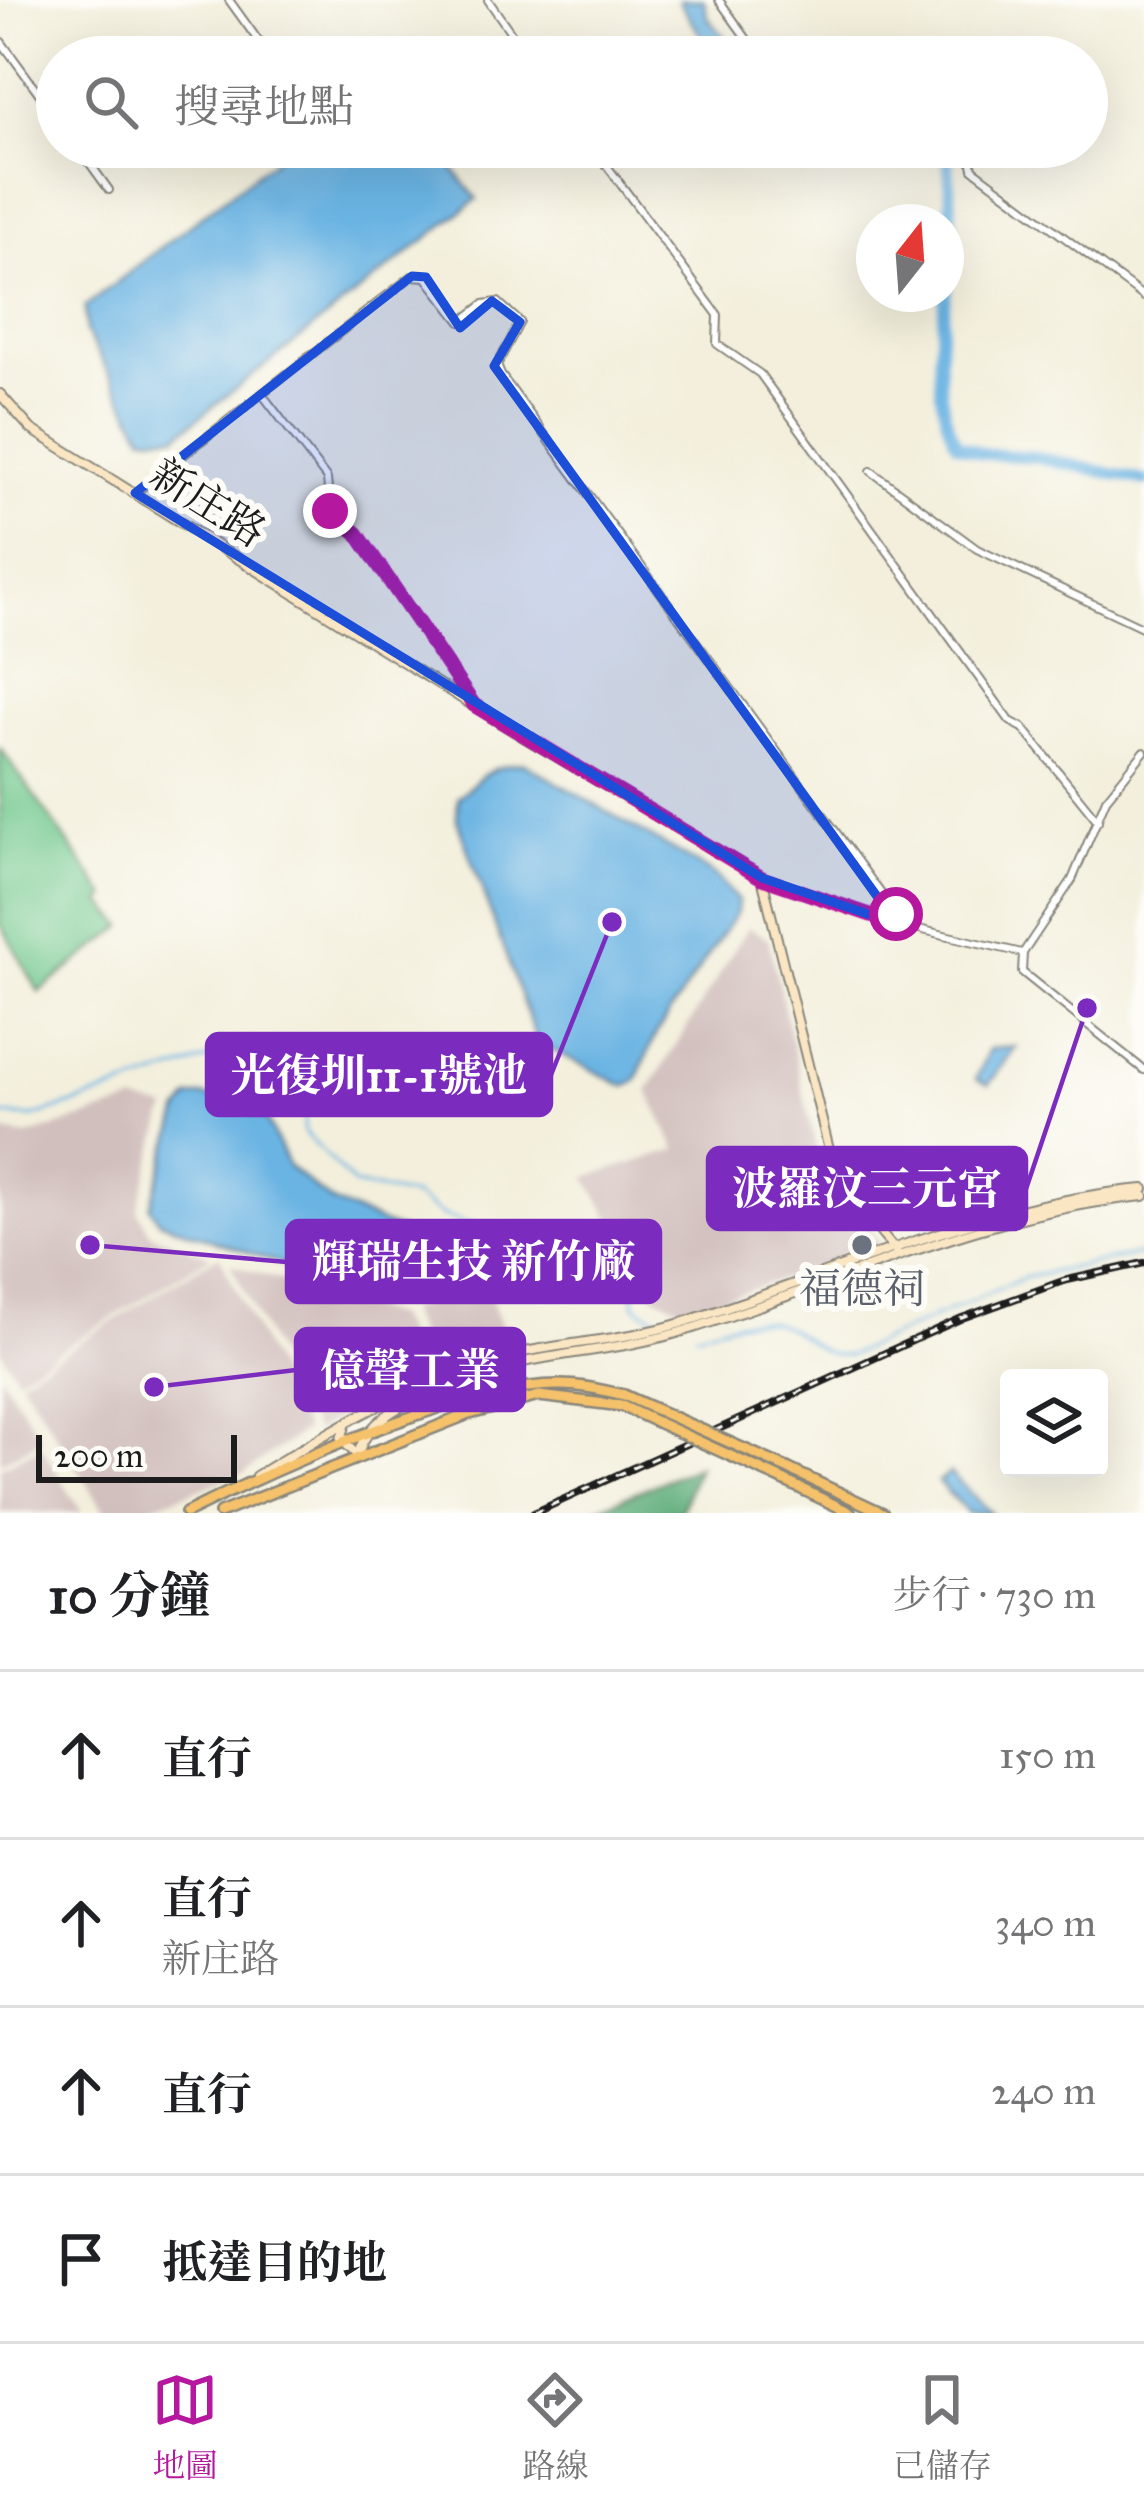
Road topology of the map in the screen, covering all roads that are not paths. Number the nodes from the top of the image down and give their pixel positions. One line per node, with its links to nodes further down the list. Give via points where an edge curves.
1 (229, 0): 4 (street)
2 (488, 0): 5 (street)
3 (719, 0): 6 (street)
4 (254, 36)
5 (513, 36)
6 (745, 36)
7 (0, 40): 8 (street)
8 (36, 89)
9 (94, 168): 12 (street)
10 (608, 168): 21 (street, via 718,315 717,344 760,374 1010,721)
11 (973, 168): 13 (street)
12 (110, 190)
13 (1144, 297)
14 (0, 394): 17 (street, 新庄路, via 31,429)
15 (262, 394): 17 (street); 19 (street, via 327,479 330,511 357,533); 23 (street, via 412,276 426,277 461,322 498,302 520,322 497,365 501,375)
16 (871, 471): 18 (street, via 977,549)
17 (135, 493): 19 (street, 新庄路)
18 (1144, 628)
19 (474, 705): 22 (street, 新庄路)
20 (1144, 752): 21 (street)
21 (1097, 821): 24 (street, via 1072,880)
22 (762, 878): 23 (street); 27 (street, via 836,1178)
23 (897, 924): 24 (street)
24 (1023, 953): 25 (street, via 1022,972)
25 (1144, 1070)
26 (1144, 1192): 27 (street)
27 (896, 1251): 29 (street, via 684,1322 484,1363); 30 (street, via 687,1330 484,1372 437,1389)
28 (623, 1400): 30 (main road, via 588,1387 534,1387 463,1401); 32 (main road, via 539,1396); 33 (main road, bridge)
29 (346, 1422): 31 (street); 34 (street)
30 (361, 1437): 31 (main road); 32 (street)
31 (344, 1445): 32 (street); 34 (main road)
32 (358, 1456): 36 (main road)
33 (786, 1474): 37 (main road); 38 (main road)
34 (241, 1485): 35 (main road)
35 (185, 1513)
36 (220, 1513)
37 (851, 1513)
38 (883, 1513)

